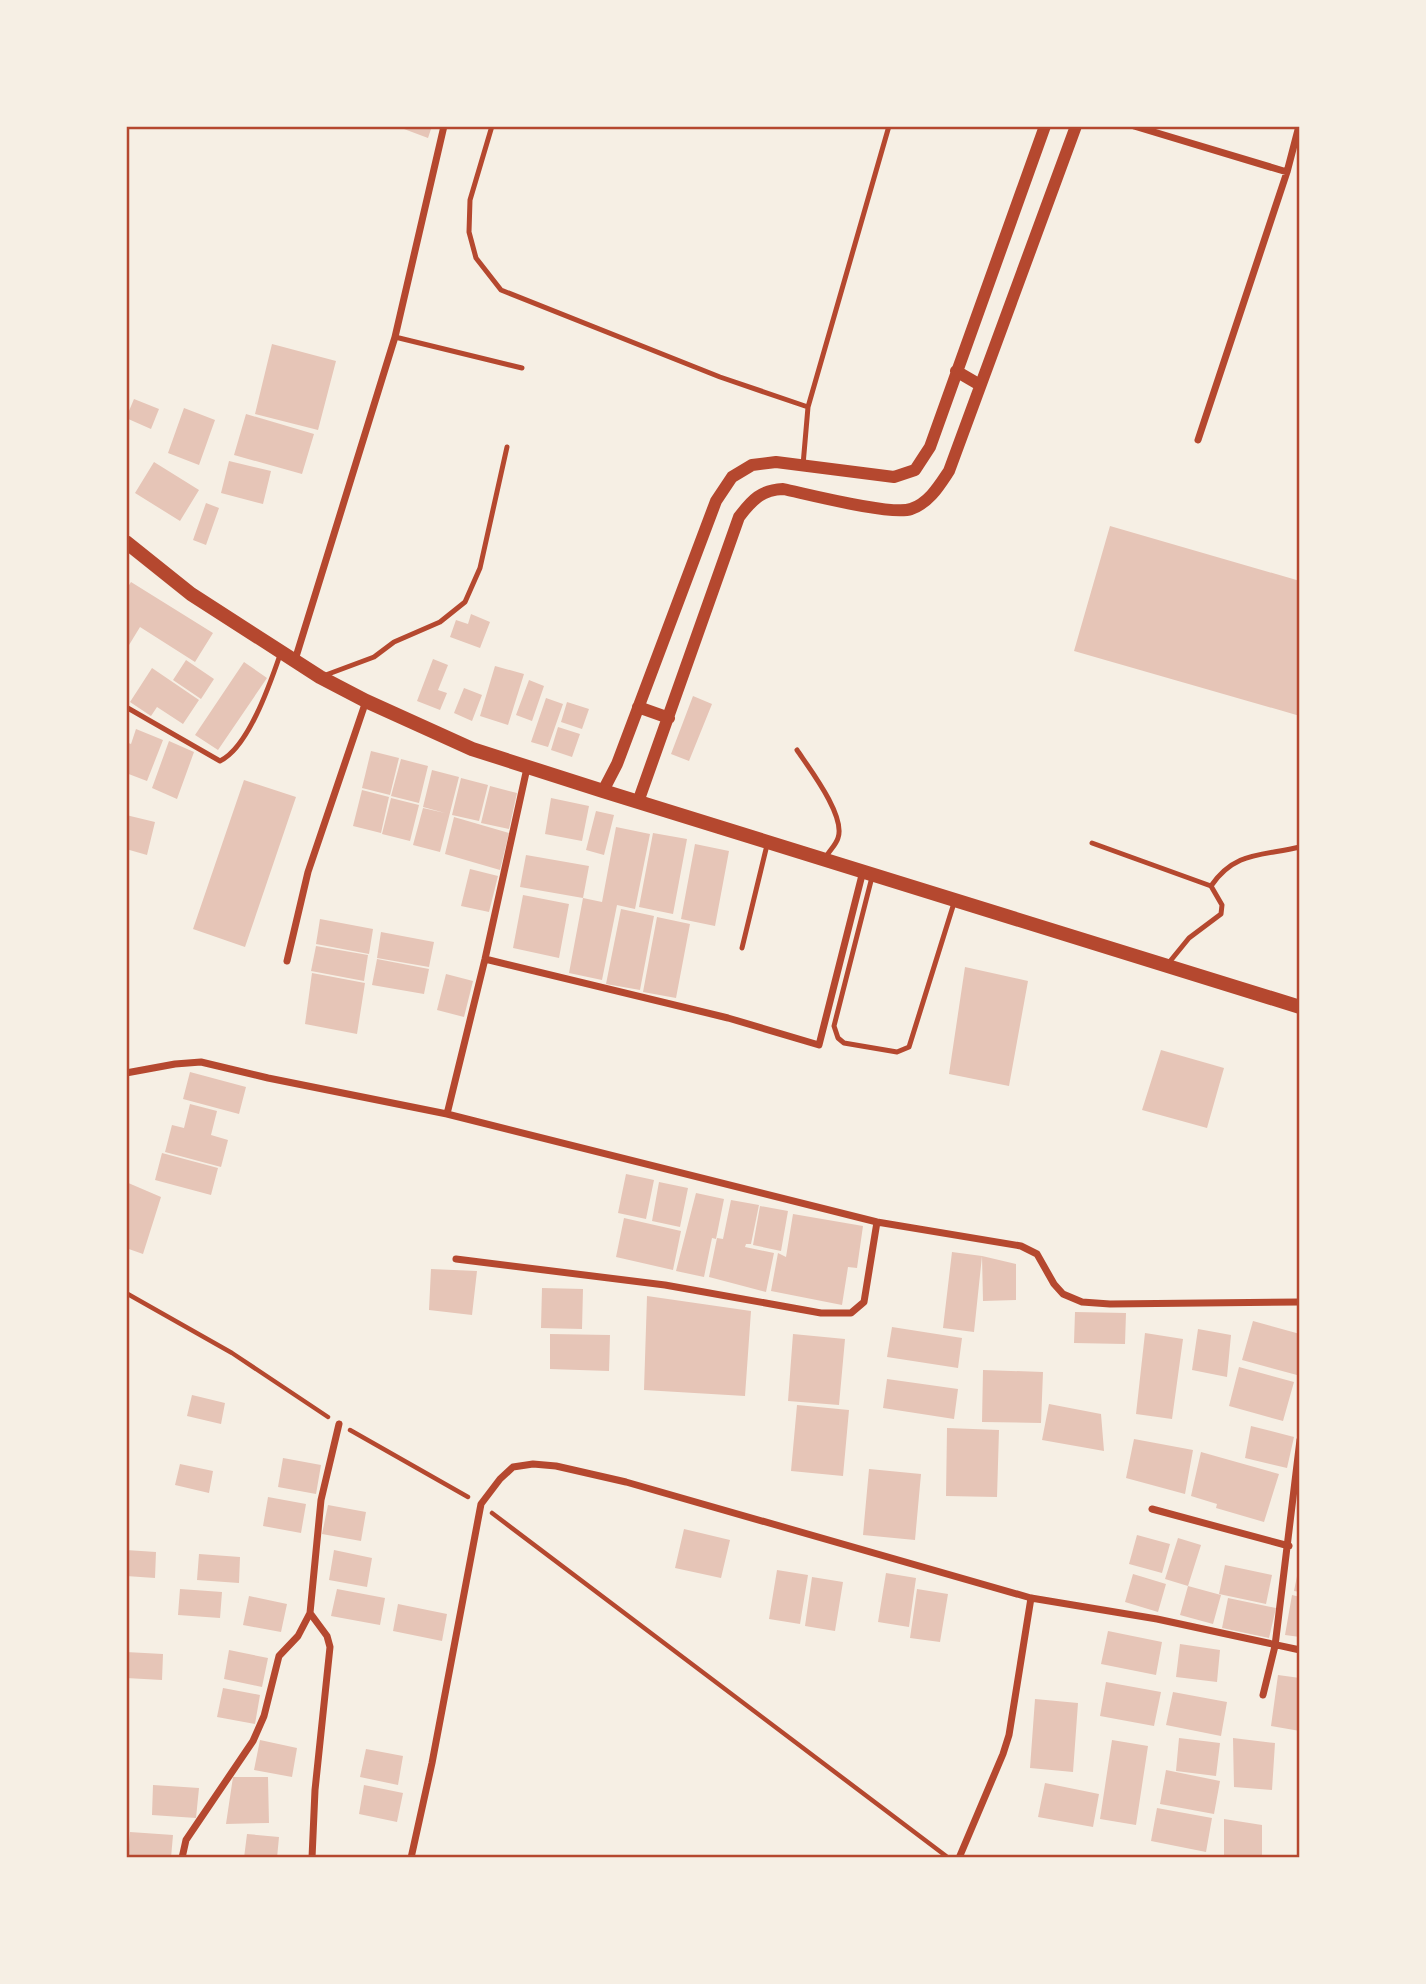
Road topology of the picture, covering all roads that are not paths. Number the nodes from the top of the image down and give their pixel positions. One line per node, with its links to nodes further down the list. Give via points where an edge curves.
1 (444, 126): 9 (street)
2 (492, 126): 13 (lane, via 470,200 468,232 476,258 501,290)
3 (889, 126): 13 (lane)
4 (1045, 126): 11 (street)
5 (1076, 126): 12 (street)
6 (1136, 126): 8 (street)
7 (1299, 126): 8 (street)
8 (1287, 172): 14 (street)
9 (395, 337): 10 (lane); 18 (street)
10 (522, 368)
11 (956, 371): 12 (street); 16 (street, via 930,447 915,470 894,477)
12 (980, 385): 23 (street, via 949,471 932,496 911,510 783,489 769,490 754,499 739,516)
13 (808, 407): 16 (lane)
14 (1198, 440)
15 (507, 447): 19 (lane, via 480,568 465,602 440,622 394,642 374,657)
16 (803, 465): 22 (street, via 776,461 752,466 732,477 716,501)
17 (126, 542): 18 (main road, via 191,594)
18 (288, 656): 19 (main road); 21 (lane, via 254,721 229,757 220,761)
19 (320, 677): 20 (main road)
20 (366, 701): 25 (main road, via 472,749); 37 (street, via 308,872)
21 (126, 707)
22 (638, 707): 23 (street); 26 (street)
23 (669, 718): 27 (street)
24 (797, 750): 31 (lane, via 838,820 839,837)
25 (527, 768): 26 (main road); 36 (street)
26 (603, 792): 27 (main road)
27 (638, 802): 28 (main road)
28 (767, 842): 31 (main road); 35 (lane)
29 (1092, 843): 33 (lane)
30 (1300, 847): 33 (lane, via 1239,860 1222,870)
31 (824, 860): 32 (main road)
32 (868, 873): 34 (main road); 34 (lane, via 834,1026 845,1043 897,1052 909,1047); 36 (street, via 819,1045)
33 (1211, 886): 38 (lane, via 1222,905 1221,914 1189,938)
34 (955, 900): 38 (main road)
35 (742, 948)
36 (485, 959): 41 (street)
37 (287, 961)
38 (1167, 965): 39 (main road)
39 (1300, 1007)
40 (126, 1073): 41 (street, via 201,1062)
41 (447, 1114): 42 (street)
42 (877, 1222): 43 (street, via 864,1301 850,1312 821,1313 666,1285); 44 (street, via 1021,1246 1037,1254 1063,1294 1082,1302)
43 (456, 1259)
44 (1300, 1301)
45 (339, 1424): 50 (street, via 321,1500)
46 (1300, 1440): 48 (street)
47 (1152, 1509): 48 (street)
48 (1289, 1546): 51 (street)
49 (1031, 1598): 51 (street, via 1157,1619); 56 (street, via 626,1482 556,1466 513,1467 481,1504); 57 (street, via 1009,1735)
50 (310, 1613): 54 (street, via 298,1636 279,1656 253,1741 186,1840); 55 (street, via 330,1647)
51 (1275, 1646): 52 (street); 53 (street)
52 (1300, 1650)
53 (1263, 1695)
54 (182, 1858)
55 (312, 1858)
56 (411, 1858)
57 (959, 1858)

